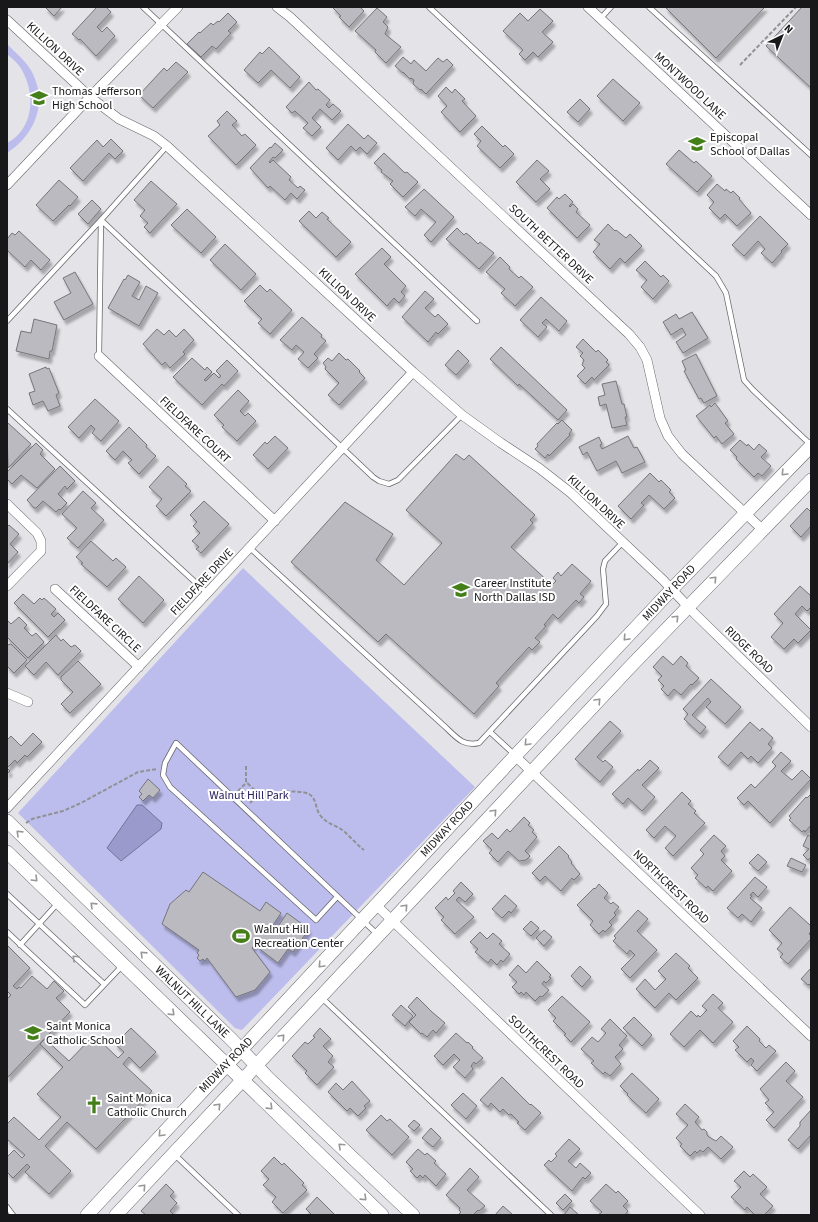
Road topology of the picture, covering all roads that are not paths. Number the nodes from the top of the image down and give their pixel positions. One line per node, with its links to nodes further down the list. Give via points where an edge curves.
1 (142, 7): 10 (lane)
2 (178, 7): 10 (street)
3 (277, 7): 27 (street, SOUTH BETTER DRIVE, via 629,334 647,360 660,418 668,436 682,454)
4 (429, 7): 23 (lane, via 716,276 726,293 744,380)
5 (588, 7): 8 (street, MONTWOOD LANE)
6 (610, 7): 8 (lane)
7 (649, 7): 13 (lane)
8 (601, 18): 15 (street, MONTWOOD LANE)
9 (7, 20): 11 (street, KILLION DRIVE)
10 (162, 25): 11 (street); 18 (lane)
11 (90, 97): 12 (street, KILLION DRIVE, via 118,119 154,136); 14 (street)
12 (167, 146): 16 (lane); 20 (street, KILLION DRIVE)
13 (811, 155)
14 (7, 185)
15 (811, 215)
16 (101, 220): 17 (lane); 19 (lane); 24 (lane)
17 (7, 321)
18 (477, 322)
19 (99, 356): 28 (street, FIELDFARE COURT)
20 (413, 372): 22 (street, KILLION DRIVE); 24 (street, FIELDFARE DRIVE)
21 (7, 409): 35 (lane)
22 (462, 415): 24 (lane, via 398,480 389,484 373,477); 30 (street, KILLION DRIVE, via 571,493)
23 (811, 445): 27 (main road, MIDWAY ROAD, one-way to 27)
24 (343, 448): 28 (street, FIELDFARE DRIVE)
25 (811, 480): 29 (main road, MIDWAY ROAD)
26 (7, 504): 32 (street, via 37,533 41,541 41,551)
27 (745, 512): 29 (street, SOUTH BETTER DRIVE); 34 (main road, MIDWAY ROAD)
28 (275, 521): 31 (street, FIELDFARE DRIVE)
29 (762, 529): 36 (main road, MIDWAY ROAD, one-way to 29)
30 (623, 542): 34 (street, KILLION DRIVE); 43 (lane, via 605,561 602,578 606,604)
31 (250, 548): 35 (street, FIELDFARE DRIVE); 43 (lane, via 464,744 479,743)
32 (7, 586)
33 (55, 589): 37 (street, FIELDFARE CIRCLE)
34 (672, 589): 36 (street, RIDGE ROAD); 40 (main road, MIDWAY ROAD, one-way to 40)
35 (207, 594): 37 (street, FIELDFARE DRIVE)
36 (687, 606): 41 (street, RIDGE ROAD); 42 (main road, MIDWAY ROAD, one-way to 36)
37 (139, 667): 46 (street, FIELDFARE DRIVE)
38 (7, 693): 39 (street)
39 (28, 702)
40 (554, 714): 42 (main road); 44 (main road, MIDWAY ROAD, one-way to 44)
41 (811, 727)
42 (571, 730): 45 (main road, MIDWAY ROAD)
43 (490, 732): 44 (lane)
44 (515, 756): 45 (street, NORTHCREST ROAD); 53 (main road, MIDWAY ROAD)
45 (532, 771): 55 (main road, MIDWAY ROAD, one-way to 45); 63 (street, NORTHCREST ROAD)
46 (7, 808)
47 (7, 821): 49 (main road, WALNUT HILL LANE, one-way to 47)
48 (7, 852): 52 (main road, WALNUT HILL LANE, one-way to 52)
49 (73, 886): 52 (main road); 64 (main road, WALNUT HILL LANE, one-way to 49)
50 (7, 894): 56 (lane)
51 (337, 897): 51 (lane, via 316,920 170,787 163,775 165,763 176,743); 54 (lane)
52 (58, 902): 56 (lane); 60 (main road, WALNUT HILL LANE)
53 (376, 905): 54 (main road, MIDWAY ROAD); 55 (street, SOUTHCREST ROAD)
54 (362, 920): 58 (lane); 64 (main road, MIDWAY ROAD, one-way to 64)
55 (392, 921): 58 (main road, MIDWAY ROAD); 77 (street, SOUTHCREST ROAD)
56 (39, 924): 59 (lane); 61 (lane, one-way to 56)
57 (7, 932): 59 (lane)
58 (378, 936): 62 (main road, MIDWAY ROAD)
59 (20, 945): 61 (lane, via 85,1005)
60 (123, 965): 61 (lane); 65 (main road, WALNUT HILL LANE, one-way to 65)
61 (104, 984)
62 (320, 997): 66 (main road, MIDWAY ROAD, one-way to 62); 76 (lane)
63 (811, 1036)
64 (241, 1050): 65 (main road, MIDWAY ROAD); 66 (main road, WALNUT HILL LANE)
65 (226, 1065): 67 (main road, WALNUT HILL LANE); 71 (main road, MIDWAY ROAD, one-way to 71)
66 (256, 1066): 67 (main road, MIDWAY ROAD); 75 (main road, WALNUT HILL LANE, one-way to 66)
67 (242, 1080): 68 (main road, MIDWAY ROAD, one-way to 67); 74 (main road, WALNUT HILL LANE, one-way to 74)
68 (174, 1154): 72 (main road, MIDWAY ROAD, one-way to 68); 73 (lane)
69 (7, 1207): 70 (lane)
70 (13, 1215)
71 (87, 1215)
72 (116, 1215)
73 (238, 1215)
74 (382, 1215)
75 (413, 1215)
76 (551, 1215)
77 (700, 1215)

